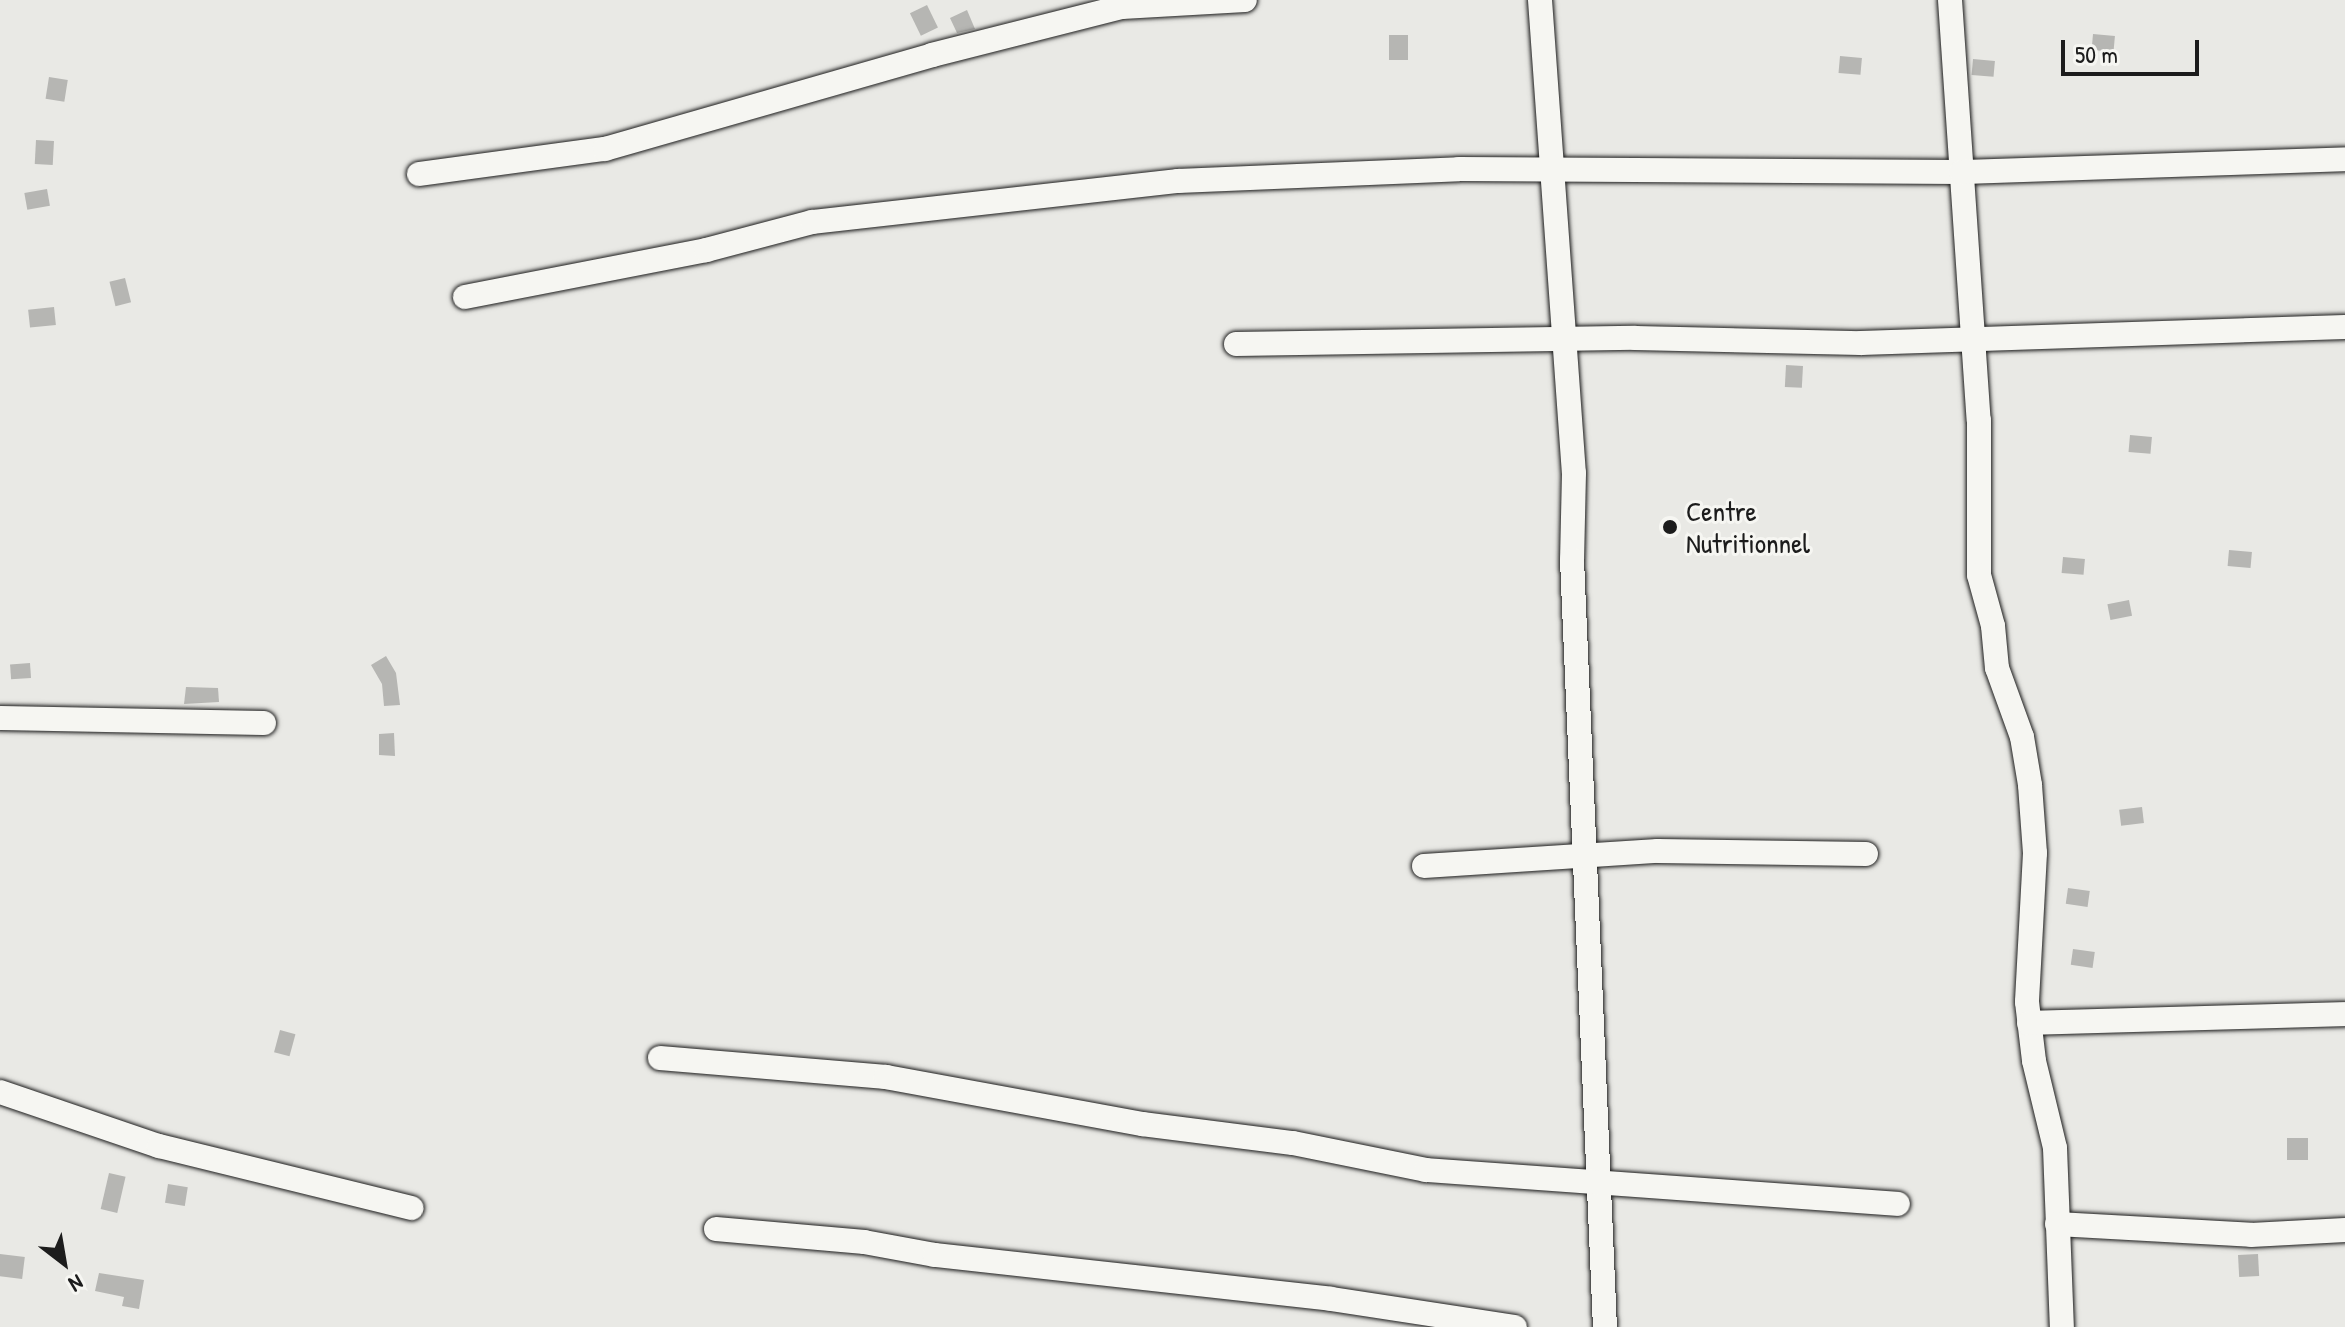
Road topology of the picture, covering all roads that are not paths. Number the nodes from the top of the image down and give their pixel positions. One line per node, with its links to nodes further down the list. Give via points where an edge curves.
1 (1245, 0): 7 (street, via 1122,7 932,55 605,149)
2 (1540, 0): 5 (street)
3 (1950, 0): 6 (street)
4 (2345, 159): 6 (street)
5 (1553, 168): 6 (street); 8 (street, via 1178,181 812,222 706,250); 10 (street)
6 (1961, 172): 11 (street)
7 (419, 174)
8 (465, 297)
9 (2345, 327): 11 (street)
10 (1563, 339): 11 (street); 12 (street); 15 (street, via 1575,486 1572,560)
11 (1974, 340): 19 (street, via 1979,575 1993,626 1997,668 2022,737 2030,785 2035,853)
12 (1236, 344)
13 (0, 718): 14 (street)
14 (264, 723)
15 (1585, 854): 16 (street); 17 (street); 22 (street, via 1590,1063)
16 (1866, 854)
17 (1424, 866)
18 (2345, 1014): 19 (street)
19 (2029, 1023): 25 (street, via 2055,1148)
20 (660, 1058): 22 (street, via 886,1077 1127,1121 1293,1143 1426,1170)
21 (0, 1092): 24 (street, via 159,1146)
22 (1600, 1181): 23 (street); 29 (street)
23 (1898, 1204)
24 (412, 1208)
25 (2057, 1224): 27 (street, via 2251,1235); 30 (street)
26 (716, 1229): 28 (street, via 1331,1299)
27 (2345, 1230)
28 (1515, 1327)
29 (1605, 1327)
30 (2062, 1327)

